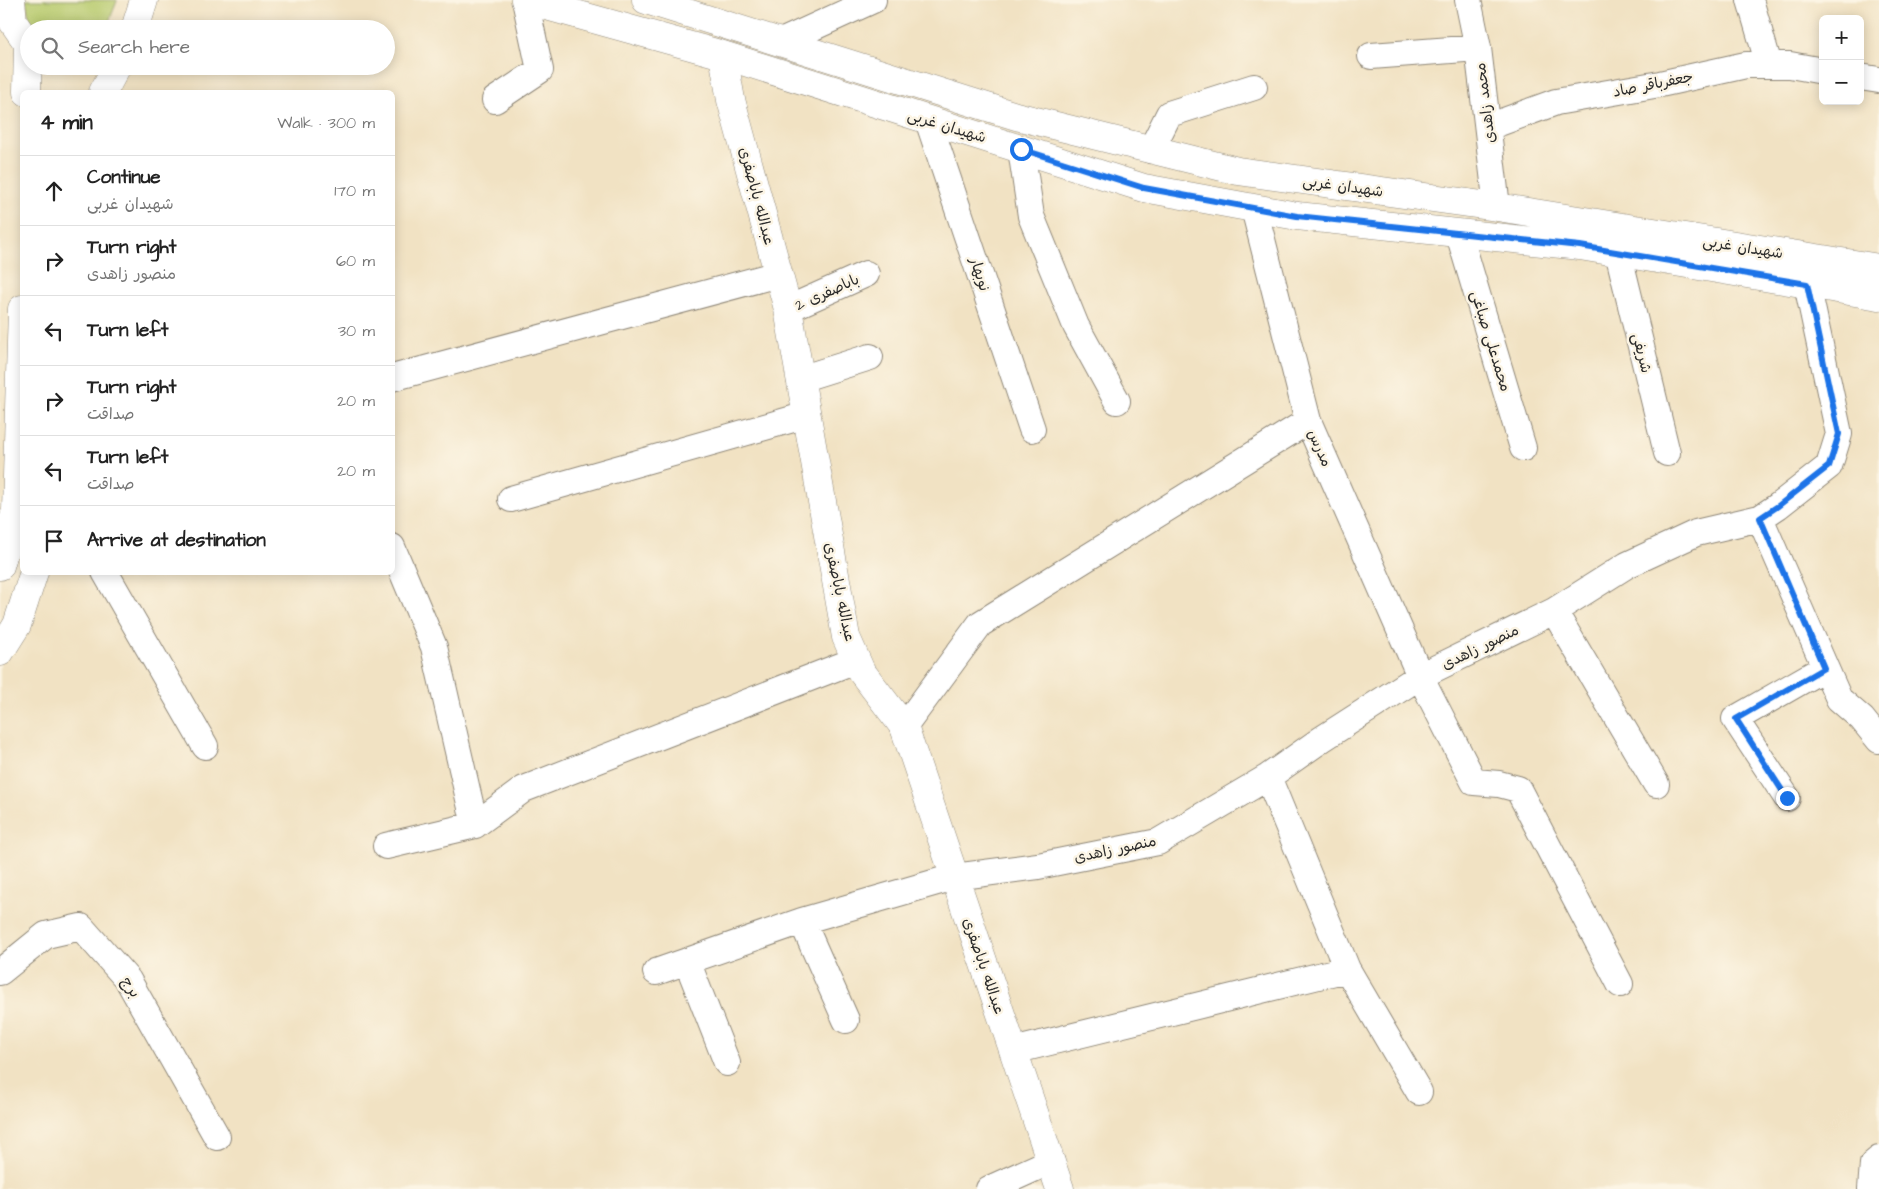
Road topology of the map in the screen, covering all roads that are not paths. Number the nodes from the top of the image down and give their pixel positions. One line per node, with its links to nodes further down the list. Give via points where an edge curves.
1 (11, 0): 9 (main road, via 13,22)
2 (144, 0): 8 (main road)
3 (525, 0): 12 (main road, شهیدان غربی); 21 (street, via 540,70)
4 (646, 0): 10 (main road, شهیدان غربی)
5 (873, 0): 10 (street)
6 (1468, 0): 11 (street, محمد زاهدی)
7 (1750, 0): 14 (street)
8 (138, 20)
9 (20, 33)
10 (781, 42): 25 (main road, شهیدان غربی, via 1016,116)
11 (1478, 48): 13 (street); 23 (street, محمد زاهدی)
12 (723, 55): 22 (main road, شهیدان غربی); 31 (main road, عبدالله باباصفری, via 731,100)
13 (1371, 56)
14 (1768, 65): 15 (street, جعفرباقر صاد); 23 (street, جعفرباقر صاد, via 1746,65 1556,102)
15 (1819, 70)
16 (27, 75): 20 (main road)
17 (1864, 78): 18 (street)
18 (1879, 80)
19 (1254, 86): 25 (street, via 1168,114)
20 (27, 90)
21 (495, 100)
22 (928, 120): 24 (main road, شهیدان غربی); 43 (street, نوبهار)
23 (1488, 127): 26 (street, محمد زاهدی)
24 (1021, 149): 27 (main road, شهیدان غربی, via 1144,188); 40 (street, via 1031,216 1076,326)
25 (1151, 150): 26 (main road, شهیدان غربی, via 1238,172)
26 (1497, 207): 30 (main road, شهیدان غربی)
27 (1254, 208): 28 (main road, شهیدان غربی, via 1297,216); 42 (street, مدرس)
28 (1459, 234): 29 (main road, شهیدان غربی); 44 (street, محمدعلی صباغی)
29 (1618, 252): 33 (main road, شهیدان غربی); 45 (street, شریفی)
30 (1879, 268)
31 (778, 274): 35 (main road, عبدالله باباصفری); 38 (street)
32 (866, 274): 35 (street, باباصفری 2)
33 (1807, 284): 34 (main road, شهیدان غربی); 47 (street, منصور زاهدی, via 1839,434 1829,466)
34 (1879, 296)
35 (788, 309): 39 (main road, عبدالله باباصفری)
36 (870, 357): 39 (street)
37 (20, 376): 49 (main road, via 16,510)
38 (395, 377)
39 (800, 379): 41 (main road, عبدالله باباصفری)
40 (1117, 401)
41 (806, 415): 46 (street); 54 (main road, عبدالله باباصفری, via 846,636)
42 (1308, 421): 56 (street, مدرس); 58 (street, via 980,624)
43 (1032, 429)
44 (1523, 448)
45 (1667, 453)
46 (511, 499)
47 (1760, 518): 52 (street, منصور زاهدی, via 1696,533 1628,565); 55 (street)
48 (395, 554): 64 (street, via 434,647)
49 (0, 566)
50 (33, 575): 53 (main road, via 17,625)
51 (107, 575): 60 (street)
52 (1554, 611): 56 (street, منصور زاهدی); 62 (street)
53 (0, 652)
54 (856, 660): 58 (main road, عبدالله باباصفری); 64 (street, via 524,788)
55 (1824, 668): 57 (street, via 1839,699); 63 (street, via 1736,719)
56 (1420, 676): 61 (street, منصور زاهدی); 72 (street, مدرس, via 1474,782 1518,789)
57 (1871, 714): 59 (street)
58 (904, 727): 66 (main road, عبدالله باباصفری)
59 (1879, 740)
60 (205, 746)
61 (1268, 778): 66 (street, منصور زاهدی, via 1158,842 1038,866); 69 (street)
62 (1656, 784)
63 (1787, 798)
64 (475, 825): 65 (street)
65 (386, 846)
66 (954, 877): 67 (street, منصور زاهدی); 74 (main road, عبدالله باباصفری)
67 (802, 921): 68 (street, منصور زاهدی); 73 (street)
68 (687, 961): 71 (street, منصور زاهدی); 75 (street)
69 (1347, 968): 74 (street); 76 (street)
70 (0, 972): 77 (street, برج, via 46,935 81,927 128,980)
71 (656, 972)
72 (1620, 984)
73 (846, 1020)
74 (1013, 1051): 79 (main road, عبدالله باباصفری)
75 (727, 1063)
76 (1419, 1092)
77 (217, 1137)
78 (1879, 1159): 82 (street, via 1872,1164)
79 (1051, 1161): 80 (street); 81 (main road, عبدالله باباصفری)
80 (989, 1189)
81 (1060, 1189)
82 (1871, 1189)

